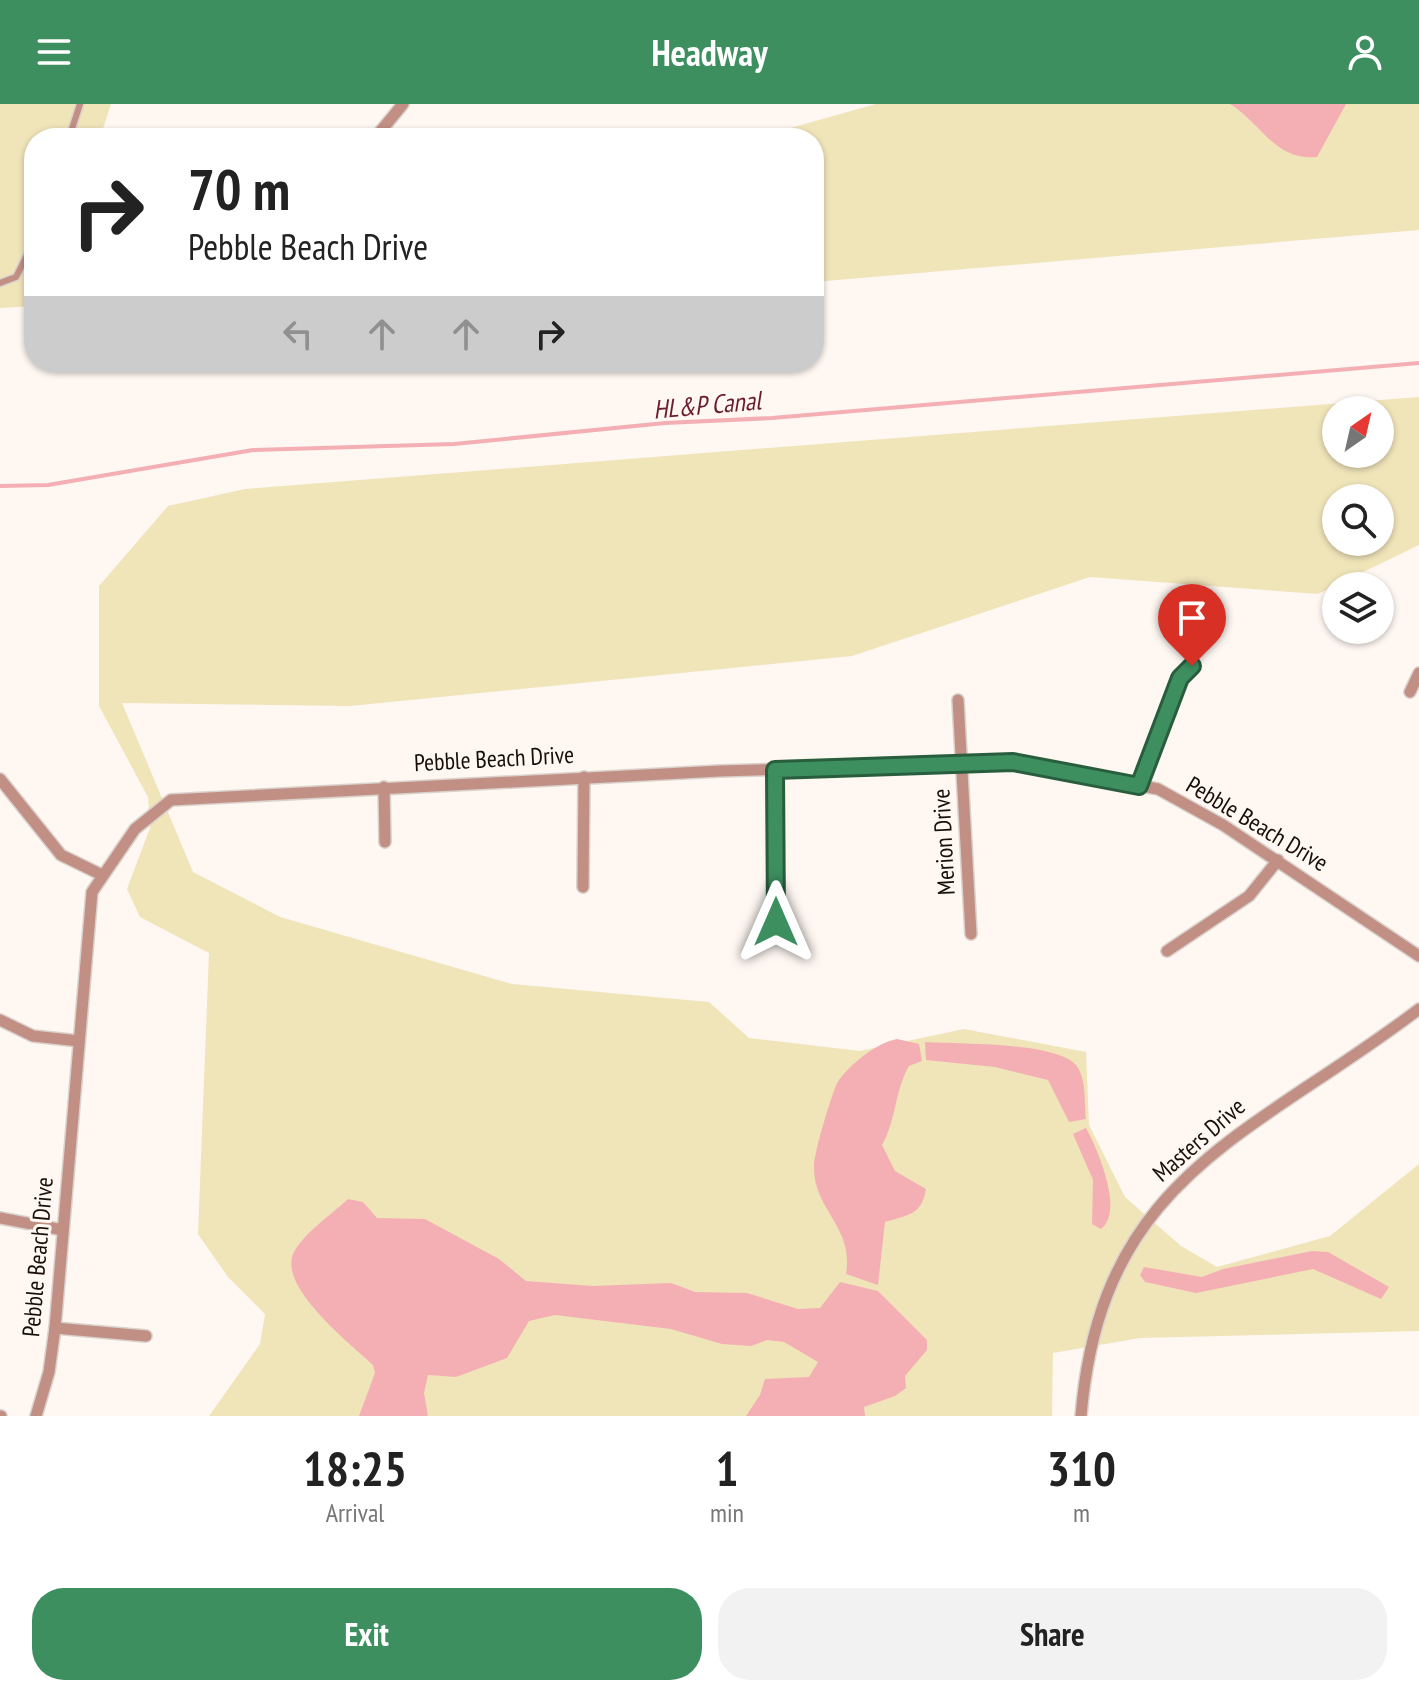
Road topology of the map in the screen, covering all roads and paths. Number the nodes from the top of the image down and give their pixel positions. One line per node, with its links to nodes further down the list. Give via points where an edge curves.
1 (80, 104): 3 (lane)
2 (403, 104): 4 (street)
3 (72, 128)
4 (383, 128)
5 (24, 261): 6 (lane, via 16,277)
6 (0, 283)
7 (1192, 666): 15 (street, via 1180,678)
8 (1419, 673): 9 (street)
9 (1410, 692)
10 (958, 700): 11 (street, Merion Drive)
11 (962, 764): 12 (street, Pebble Beach Drive); 15 (street, Pebble Beach Drive, via 1013,762); 22 (street, Merion Drive)
12 (775, 770): 13 (street, Pebble Beach Drive); 21 (street)
13 (584, 777): 16 (street, Pebble Beach Drive); 20 (street)
14 (0, 779): 19 (street, via 61,855)
15 (1139, 786): 18 (street, Pebble Beach Drive, via 1158,789)
16 (384, 787): 17 (street); 19 (street, Pebble Beach Drive, via 171,800 135,829)
17 (385, 842)
18 (1278, 860): 23 (street, via 1249,896); 24 (street, Pebble Beach Drive)
19 (102, 875): 27 (street, Pebble Beach Drive, via 92,892)
20 (583, 887)
21 (776, 922)
22 (971, 934)
23 (1167, 951)
24 (1419, 956)
25 (1419, 1009): 33 (street, Masters Drive, via 1240,1130 1162,1201 1107,1292 1085,1372)
26 (0, 1020): 27 (street, via 33,1036)
27 (79, 1041): 29 (street, Pebble Beach Drive)
28 (0, 1218): 29 (street)
29 (63, 1230): 30 (street, Pebble Beach Drive)
30 (55, 1328): 31 (street); 32 (street, Pebble Beach Drive)
31 (146, 1336)
32 (36, 1416)
33 (1081, 1416)

